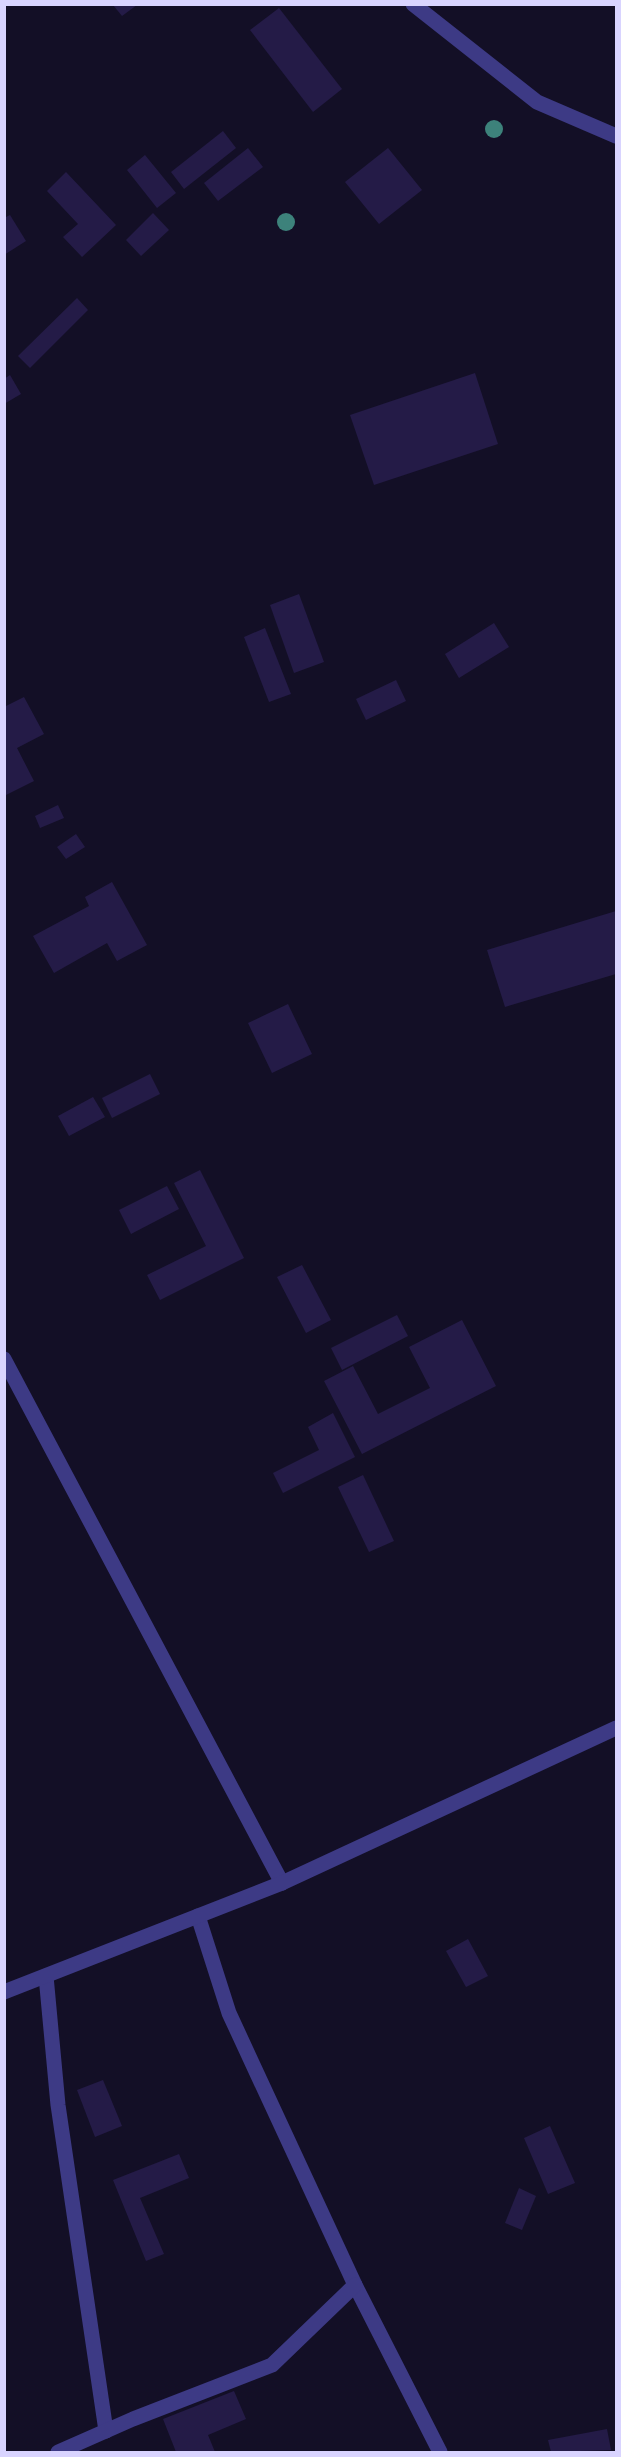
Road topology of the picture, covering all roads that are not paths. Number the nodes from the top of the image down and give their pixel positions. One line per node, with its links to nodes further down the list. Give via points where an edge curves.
1 (413, 4): 2 (street, via 537,102)
2 (616, 136)
3 (4, 1359): 5 (street)
4 (616, 1728): 5 (street)
5 (282, 1883): 6 (street)
6 (198, 1916): 7 (street); 9 (street, via 229,2013)
7 (46, 1976): 8 (street); 10 (street, via 58,2105)
8 (4, 1992)
9 (355, 2285): 10 (street, via 272,2365); 12 (street)
10 (106, 2431): 11 (street)
11 (58, 2452)
12 (440, 2452)

